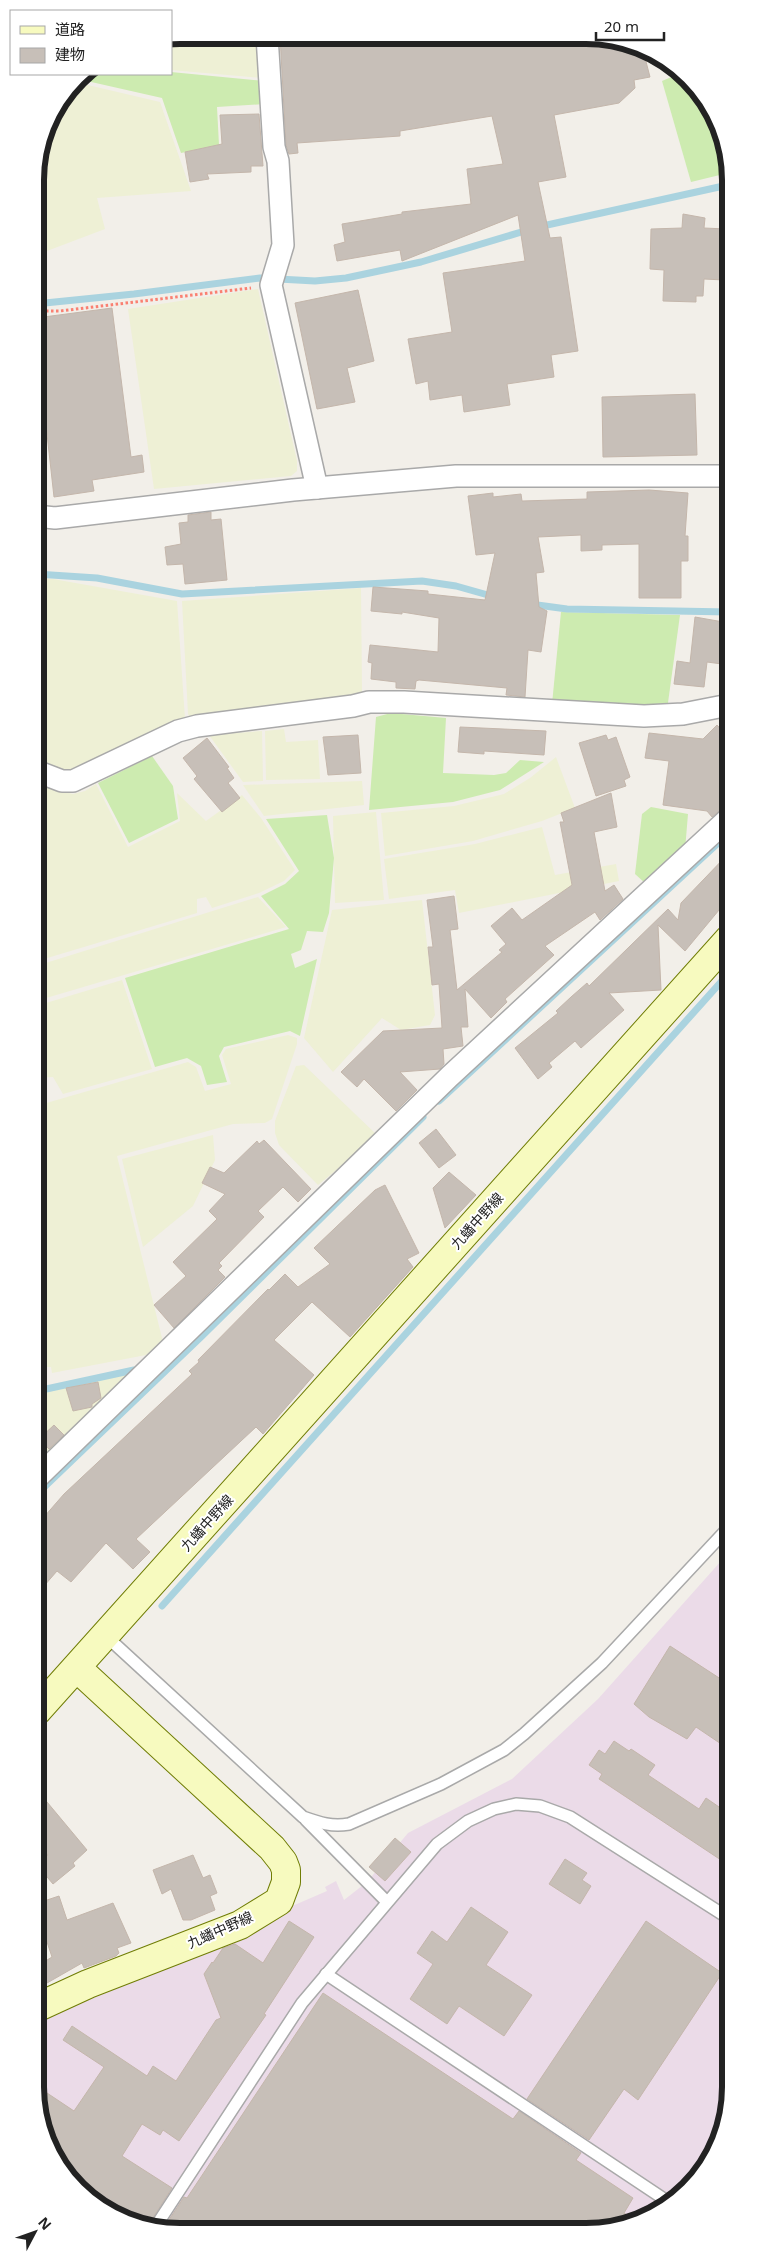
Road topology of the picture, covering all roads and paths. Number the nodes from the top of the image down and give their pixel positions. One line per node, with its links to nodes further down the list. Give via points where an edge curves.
1 (268, 44): 2 (street, via 283,245)
2 (272, 282): 3 (path); 5 (street)
3 (44, 311)
4 (722, 476): 5 (street, via 456,476)
5 (317, 488): 6 (street)
6 (44, 517)
7 (722, 706): 8 (street, via 683,714 644,716 369,702 196,726 178,731 73,780 62,781)
8 (44, 775)
9 (722, 824): 11 (street, via 450,1076)
10 (722, 947): 13 (main road, 九蟠中野線)
11 (44, 1471)
12 (722, 1534): 16 (lane, via 580,1685 504,1750 441,1784 349,1824 330,1825)
13 (106, 1636): 14 (main road, 九蟠中野線); 16 (lane)
14 (77, 1668): 15 (main road); 20 (main road, 九蟠中野線, via 272,1848 283,1862 286,1882 279,1901 240,1924)
15 (44, 1703)
16 (303, 1817): 17 (lane)
17 (386, 1901): 18 (lane, via 437,1844 468,1821 516,1804 540,1806 570,1818); 19 (lane)
18 (722, 1914)
19 (326, 1974): 21 (lane); 22 (lane, via 302,2003)
20 (44, 2000)
21 (663, 2199)
22 (159, 2222)

